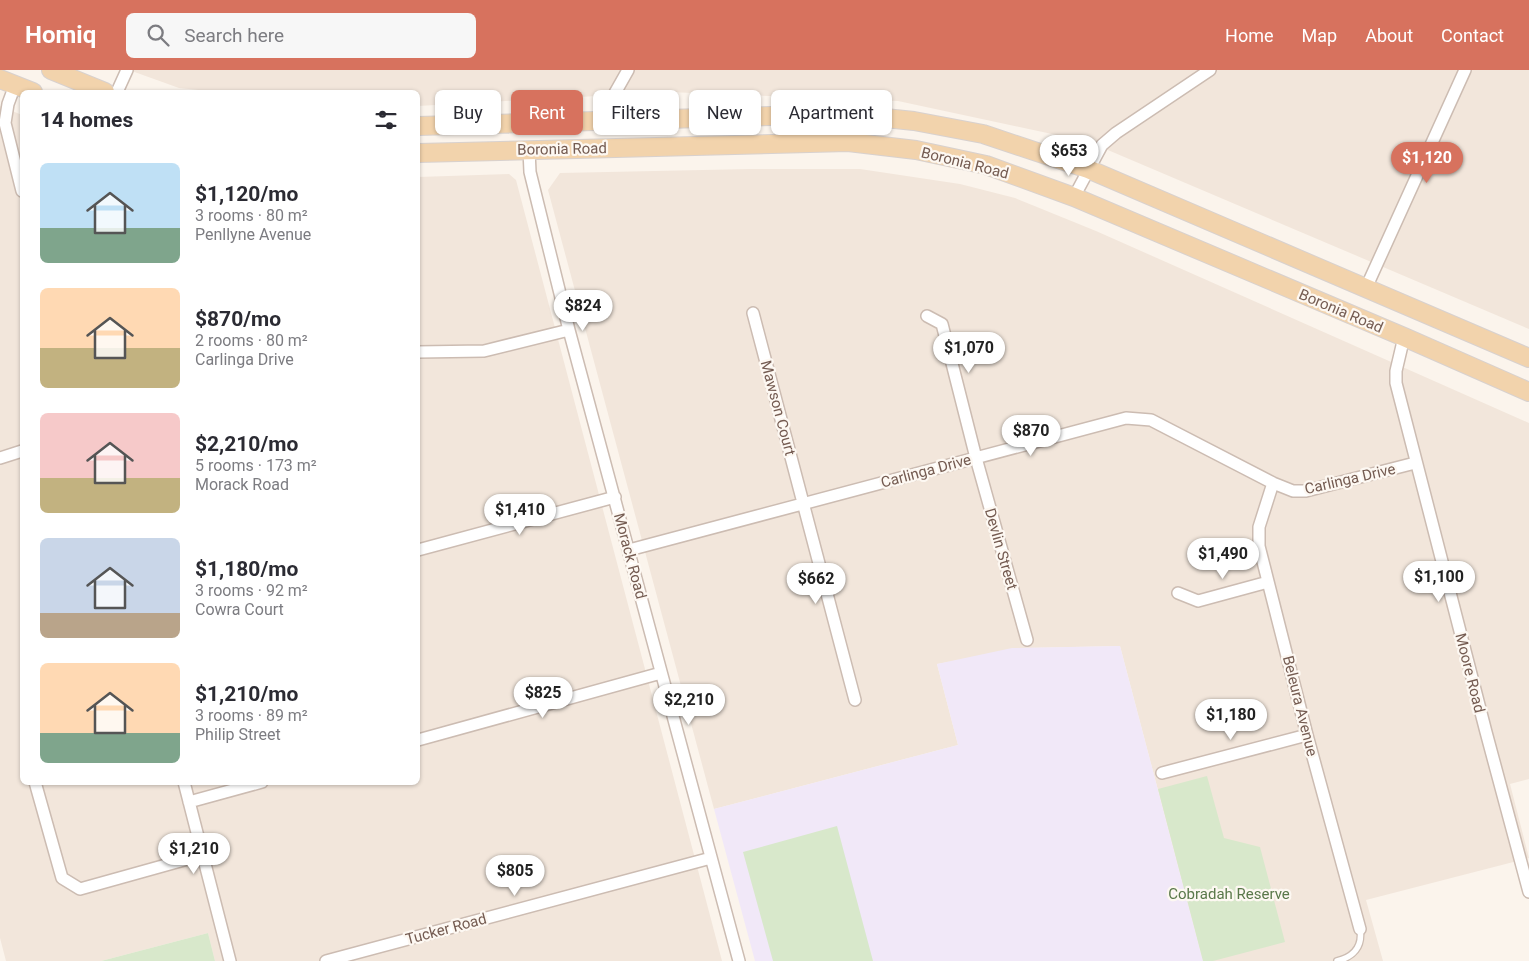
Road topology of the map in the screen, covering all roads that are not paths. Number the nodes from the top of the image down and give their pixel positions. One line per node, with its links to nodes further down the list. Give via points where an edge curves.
1 (51, 70): 8 (main road)
2 (127, 70): 9 (street)
3 (628, 70): 10 (street)
4 (1210, 70): 19 (street, via 1116,133 1102,145)
5 (1465, 70): 22 (street)
6 (13, 78): 7 (main road); 20 (street, via 5,123)
7 (30, 90)
8 (100, 90)
9 (119, 90)
10 (617, 90)
11 (679, 119): 19 (main road, Boronia Road, via 846,114 914,121 983,134)
12 (511, 123): 13 (main road, Boronia Road)
13 (420, 126)
14 (530, 135): 17 (main road)
15 (615, 135): 16 (main road)
16 (616, 148): 17 (main road, Boronia Road); 21 (main road, Boronia Road, via 848,142 916,150 986,165)
17 (529, 150): 18 (main road, Boronia Road); 25 (street, Morack Road, via 530,172)
18 (420, 153)
19 (1088, 169): 21 (street); 22 (main road, Boronia Road)
20 (20, 183)
21 (1074, 197): 26 (main road, Boronia Road)
22 (1366, 288): 28 (main road, Boronia Road)
23 (753, 313): 36 (street, Mawson Court)
24 (927, 316): 32 (street, Devlin Street, via 942,324)
25 (569, 330): 27 (street, via 484,351); 35 (street, Morack Road)
26 (1404, 337): 29 (main road, Boronia Road); 33 (street, Moore Road, via 1396,383)
27 (420, 352)
28 (1529, 358)
29 (1529, 392)
30 (20, 453): 31 (street)
31 (0, 458)
32 (976, 458): 34 (street, Carlinga Drive, via 1126,418 1151,420); 36 (street, Carlinga Drive); 41 (street, Devlin Street)
33 (1416, 463): 34 (street, Carlinga Drive, via 1306,491 1293,491); 53 (street, Moore Road)
34 (1273, 483): 39 (street, Beleura Avenue, via 1259,527 1259,546)
35 (615, 497): 37 (street); 38 (street, Morack Road)
36 (802, 504): 38 (street, Carlinga Drive); 43 (street, Mawson Court)
37 (420, 549)
38 (629, 550): 42 (street, Morack Road)
39 (1268, 582): 40 (street, via 1198,601); 44 (street, Beleura Avenue)
40 (1178, 592)
41 (1027, 640)
42 (661, 673): 45 (street); 52 (street, Morack Road)
43 (855, 700)
44 (1307, 735): 46 (street); 54 (street, Beleura Avenue)
45 (420, 739)
46 (1162, 773)
47 (37, 785): 51 (street, via 62,878 80,889)
48 (185, 785): 50 (street)
49 (251, 785): 50 (street)
50 (190, 802): 51 (street)
51 (202, 855): 55 (street)
52 (711, 858): 56 (street, Tucker Road); 57 (street, Morack Road)
53 (1529, 892)
54 (1360, 929): 58 (lane, via 1357,950)
55 (230, 961)
56 (326, 961)
57 (739, 961)
58 (1337, 961)

